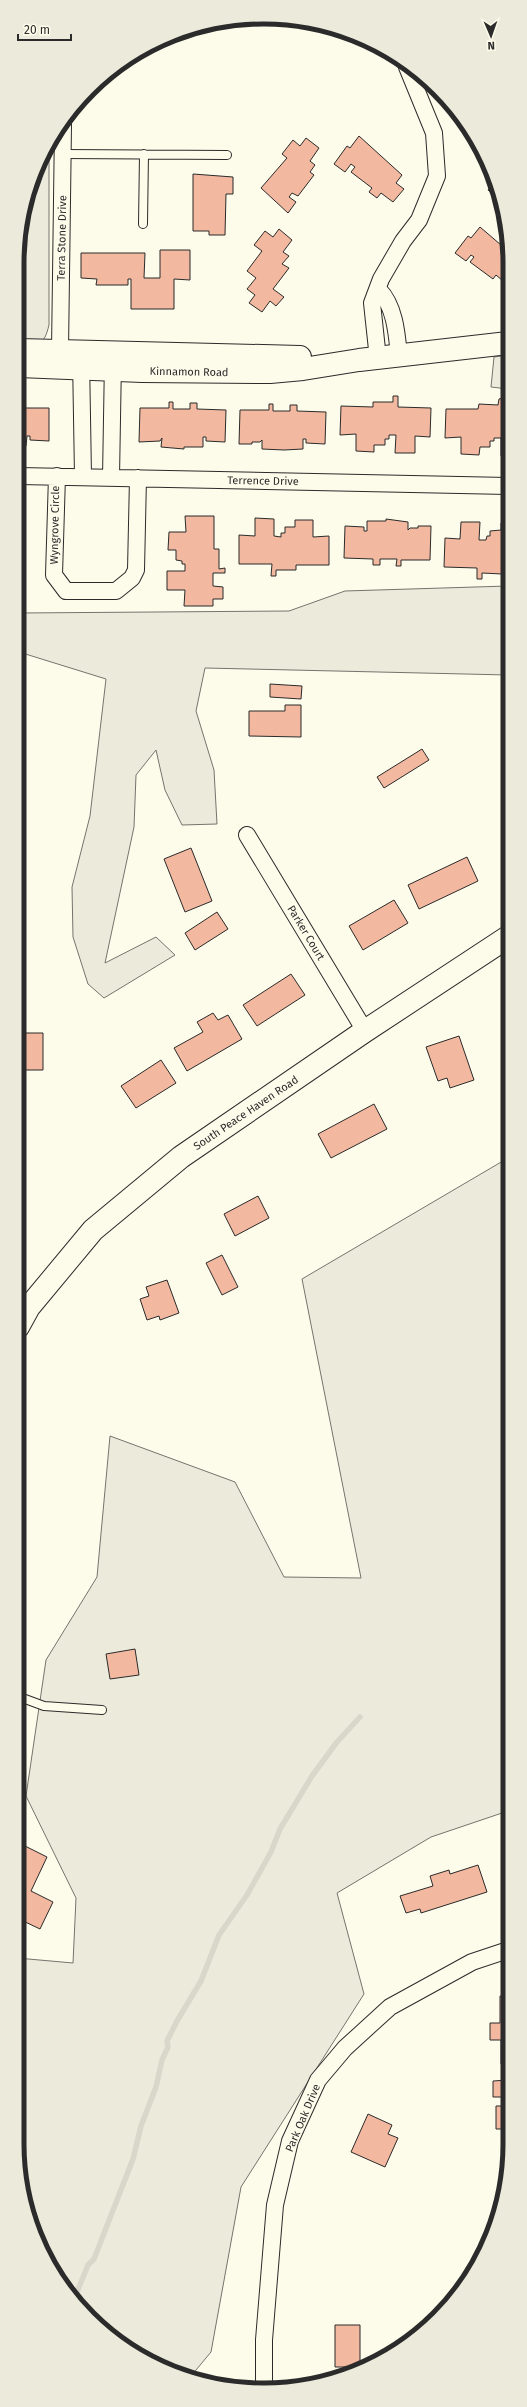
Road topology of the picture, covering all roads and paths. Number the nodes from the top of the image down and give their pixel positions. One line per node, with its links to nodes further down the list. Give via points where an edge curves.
1 (410, 74): 7 (street, via 434,133 437,176 419,220 403,241 381,279)
2 (63, 132): 3 (street, Terra Stone Drive)
3 (63, 154): 4 (lane); 10 (street, Terra Stone Drive)
4 (144, 154): 5 (lane); 6 (lane)
5 (227, 155)
6 (143, 224)
7 (379, 290): 11 (street, via 372,303); 11 (street, via 390,309 397,334)
8 (503, 344): 11 (main road, Kinnamon Road)
9 (24, 351): 10 (main road, Kinnamon Road)
10 (74, 358): 12 (main road, Kinnamon Road); 13 (main road, Kinnamon Road); 16 (street)
11 (379, 358): 12 (main road, Kinnamon Road)
12 (113, 361): 17 (street)
13 (24, 365)
14 (24, 476): 15 (street, Terrence Drive)
15 (57, 476): 16 (street, Terrence Drive); 18 (street, Wyngrove Circle, via 54,575 66,591 116,591 132,578 136,570)
16 (83, 476): 17 (street, Terrence Drive)
17 (111, 477): 18 (street, Terrence Drive)
18 (138, 478): 19 (street, Terrence Drive)
19 (503, 486)
20 (247, 835): 22 (street, Parker Court)
21 (503, 940): 22 (main road, South Peace Haven Road)
22 (365, 1031): 23 (main road, South Peace Haven Road, via 181,1157 93,1230)
23 (24, 1316)
24 (24, 1698): 25 (lane, via 44,1706)
25 (102, 1710)
26 (503, 1952): 27 (street, Park Oak Drive, via 472,1962 390,2007 345,2048 318,2080 290,2141 275,2205 264,2340)
27 (264, 2383)

